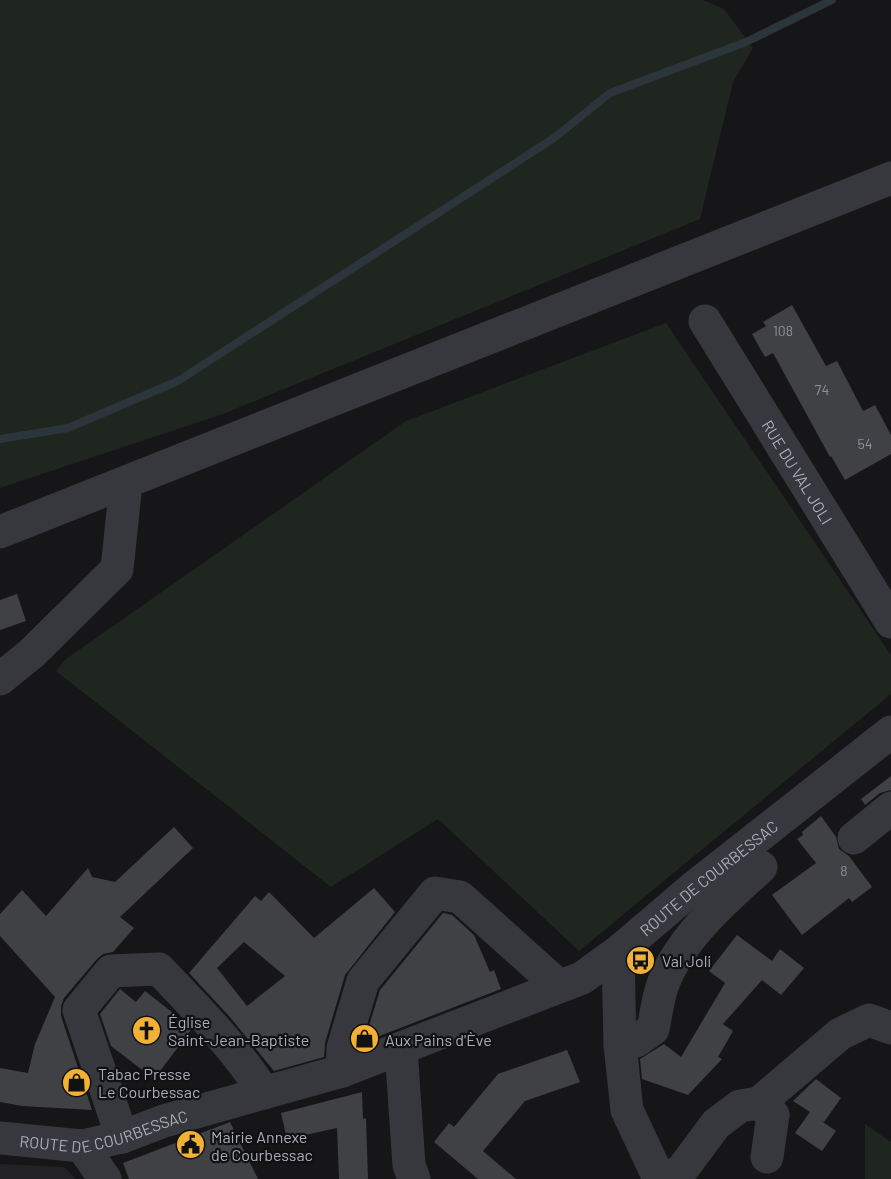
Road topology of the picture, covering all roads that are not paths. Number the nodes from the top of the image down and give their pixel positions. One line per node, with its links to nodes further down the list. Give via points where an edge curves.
1 (891, 178): 3 (street)
2 (705, 321): 5 (street, RUE DU VAL JOLI)
3 (126, 483): 4 (street); 6 (street, via 117,569)
4 (0, 532)
5 (891, 622)
6 (0, 679)
7 (889, 739): 11 (street, ROUTE DE COURBESSAC, via 693,888)
8 (891, 808): 9 (street)
9 (854, 838)
10 (761, 867): 14 (street, via 687,942 663,984 653,1029 636,1041)
11 (618, 952): 12 (street, ROUTE DE COURBESSAC, via 582,978); 14 (street)
12 (559, 986): 15 (street, ROUTE DE COURBESSAC); 16 (street, via 460,897 435,892 363,981 343,1048)
13 (891, 1028): 18 (street, via 869,1020 840,1034)
14 (620, 1045): 25 (street, via 627,1110 655,1170)
15 (401, 1049): 16 (street, ROUTE DE COURBESSAC); 24 (street, via 409,1165)
16 (342, 1071): 17 (street, ROUTE DE COURBESSAC)
17 (264, 1093): 19 (street, ROUTE DE COURBESSAC); 19 (street, via 215,1028 159,969 111,971 79,1010)
18 (759, 1103): 22 (street, via 773,1115); 25 (street, via 740,1107 716,1124 681,1171)
19 (122, 1137): 21 (street, ROUTE DE COURBESSAC)
20 (0, 1138): 21 (street, ROUTE DE COURBESSAC)
21 (82, 1146): 23 (street)
22 (767, 1156)
23 (105, 1179)
24 (414, 1179)
25 (665, 1179)

